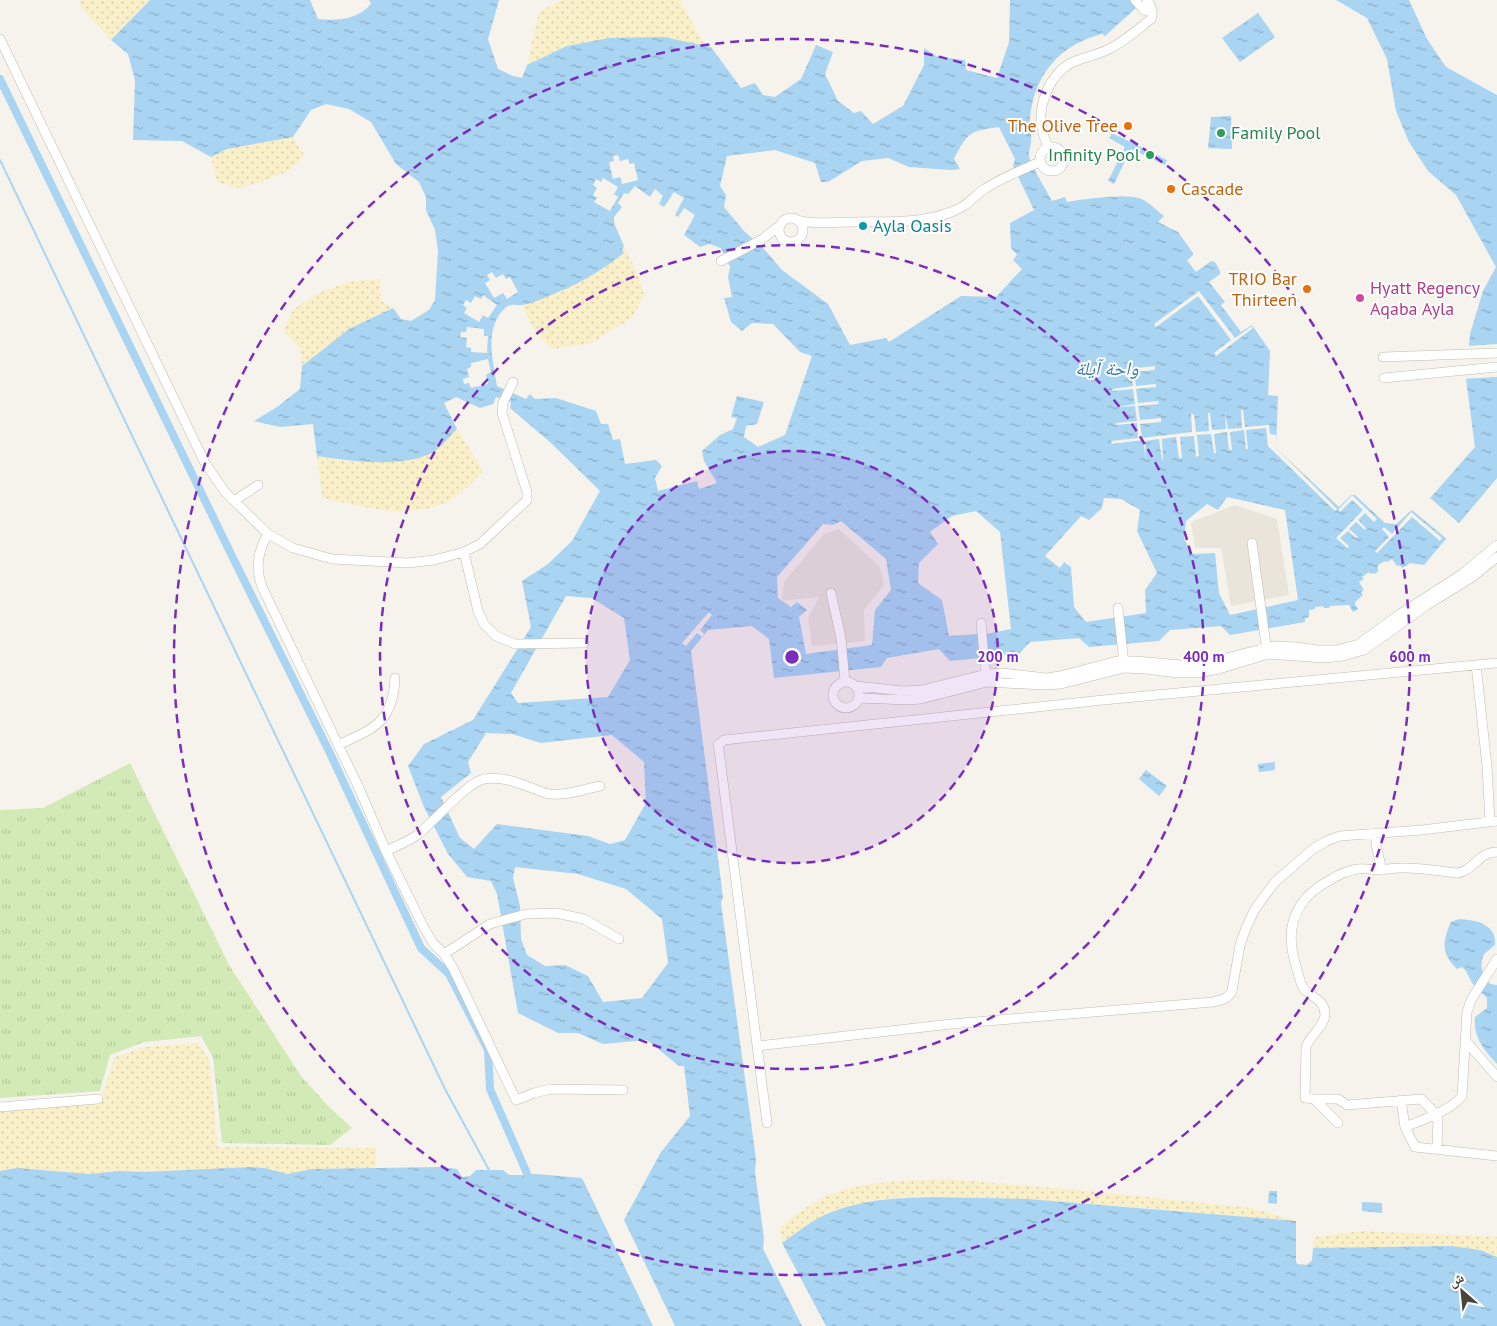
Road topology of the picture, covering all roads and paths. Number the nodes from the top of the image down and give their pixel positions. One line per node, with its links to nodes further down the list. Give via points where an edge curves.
1 (1142, 2): 3 (street, via 1146,11 1151,11 1151,19 1109,49 1058,72 1044,97 1042,112 1041,128)
2 (0, 39): 18 (street, via 205,463)
3 (1048, 148): 4 (street, via 1041,154); 4 (street, via 1061,150 1064,164 1053,172)
4 (1039, 163): 6 (street, via 984,189 963,206 944,214 905,221)
5 (797, 220): 6 (street); 7 (street, via 786,219); 8 (street, via 802,228)
6 (820, 223): 8 (street)
7 (779, 226): 9 (street); 10 (street)
8 (800, 237): 9 (street, via 789,242)
9 (782, 238): 10 (street)
10 (762, 239): 11 (street)
11 (721, 261)
12 (1497, 353): 13 (street)
13 (1383, 357)
14 (1497, 367): 15 (street)
15 (1384, 378)
16 (513, 382): 22 (street, via 502,413 528,500 480,544)
17 (258, 485): 18 (street)
18 (234, 501): 19 (street)
19 (268, 534): 22 (street, via 293,548 332,560 408,563); 38 (street, via 258,557 260,582)
20 (1252, 542): 29 (street)
21 (1497, 545): 24 (street)
22 (464, 552): 28 (street, via 474,601 484,624 496,636 515,644)
23 (1497, 557): 24 (street, via 1471,578)
24 (1449, 587): 29 (street, via 1400,614 1359,644 1330,651 1296,647)
25 (831, 593): 34 (street)
26 (1118, 608): 31 (street)
27 (981, 623): 33 (street)
28 (584, 643)
29 (1267, 651): 31 (street, via 1198,664)
30 (1497, 663): 32 (street)
31 (1124, 664): 33 (street, via 1108,663 1053,677)
32 (1476, 665): 40 (street); 49 (street, via 724,740 718,745 718,750)
33 (986, 674): 36 (street, via 912,692); 37 (street, via 921,699)
34 (845, 677): 36 (street); 37 (street, via 834,688 834,701 846,708)
35 (395, 678): 38 (street, via 393,701 383,718 371,728)
36 (856, 686): 37 (street)
37 (859, 698)
38 (338, 744): 42 (street)
39 (600, 786): 42 (street, via 550,794 513,781 483,779 465,788 415,837)
40 (1494, 822): 41 (street)
41 (1376, 833): 44 (street); 49 (street, via 1340,836 1327,841 1274,882 1246,928 1232,991 1224,999 951,1024)
42 (386, 851): 46 (street, via 422,926)
43 (1497, 852): 44 (street, via 1486,854 1465,872 1457,874 1400,868)
44 (1382, 870): 53 (street, via 1357,869 1324,883 1303,901 1291,926 1292,954 1303,989 1320,1000 1324,1008 1322,1025 1308,1039 1306,1047 1305,1098)
45 (619, 939): 46 (street, via 584,919 556,913 526,914 490,924)
46 (444, 954): 51 (street, via 516,1100 551,1089)
47 (1497, 959): 48 (street, via 1471,1000)
48 (1465, 1040): 50 (street); 56 (street, via 1463,1092 1457,1101)
49 (758, 1046): 57 (street)
50 (1497, 1077)
51 (623, 1090)
52 (98, 1099): 55 (street)
53 (1314, 1099): 54 (street, via 1338,1099 1347,1105); 58 (street)
54 (1400, 1100): 56 (street, via 1420,1099); 59 (street)
55 (0, 1107)
56 (1436, 1114): 59 (street); 60 (street, via 1439,1123)
57 (768, 1123)
58 (1338, 1123)
59 (1405, 1127): 60 (street, via 1413,1146)
60 (1437, 1149): 61 (street)
61 (1497, 1156)

